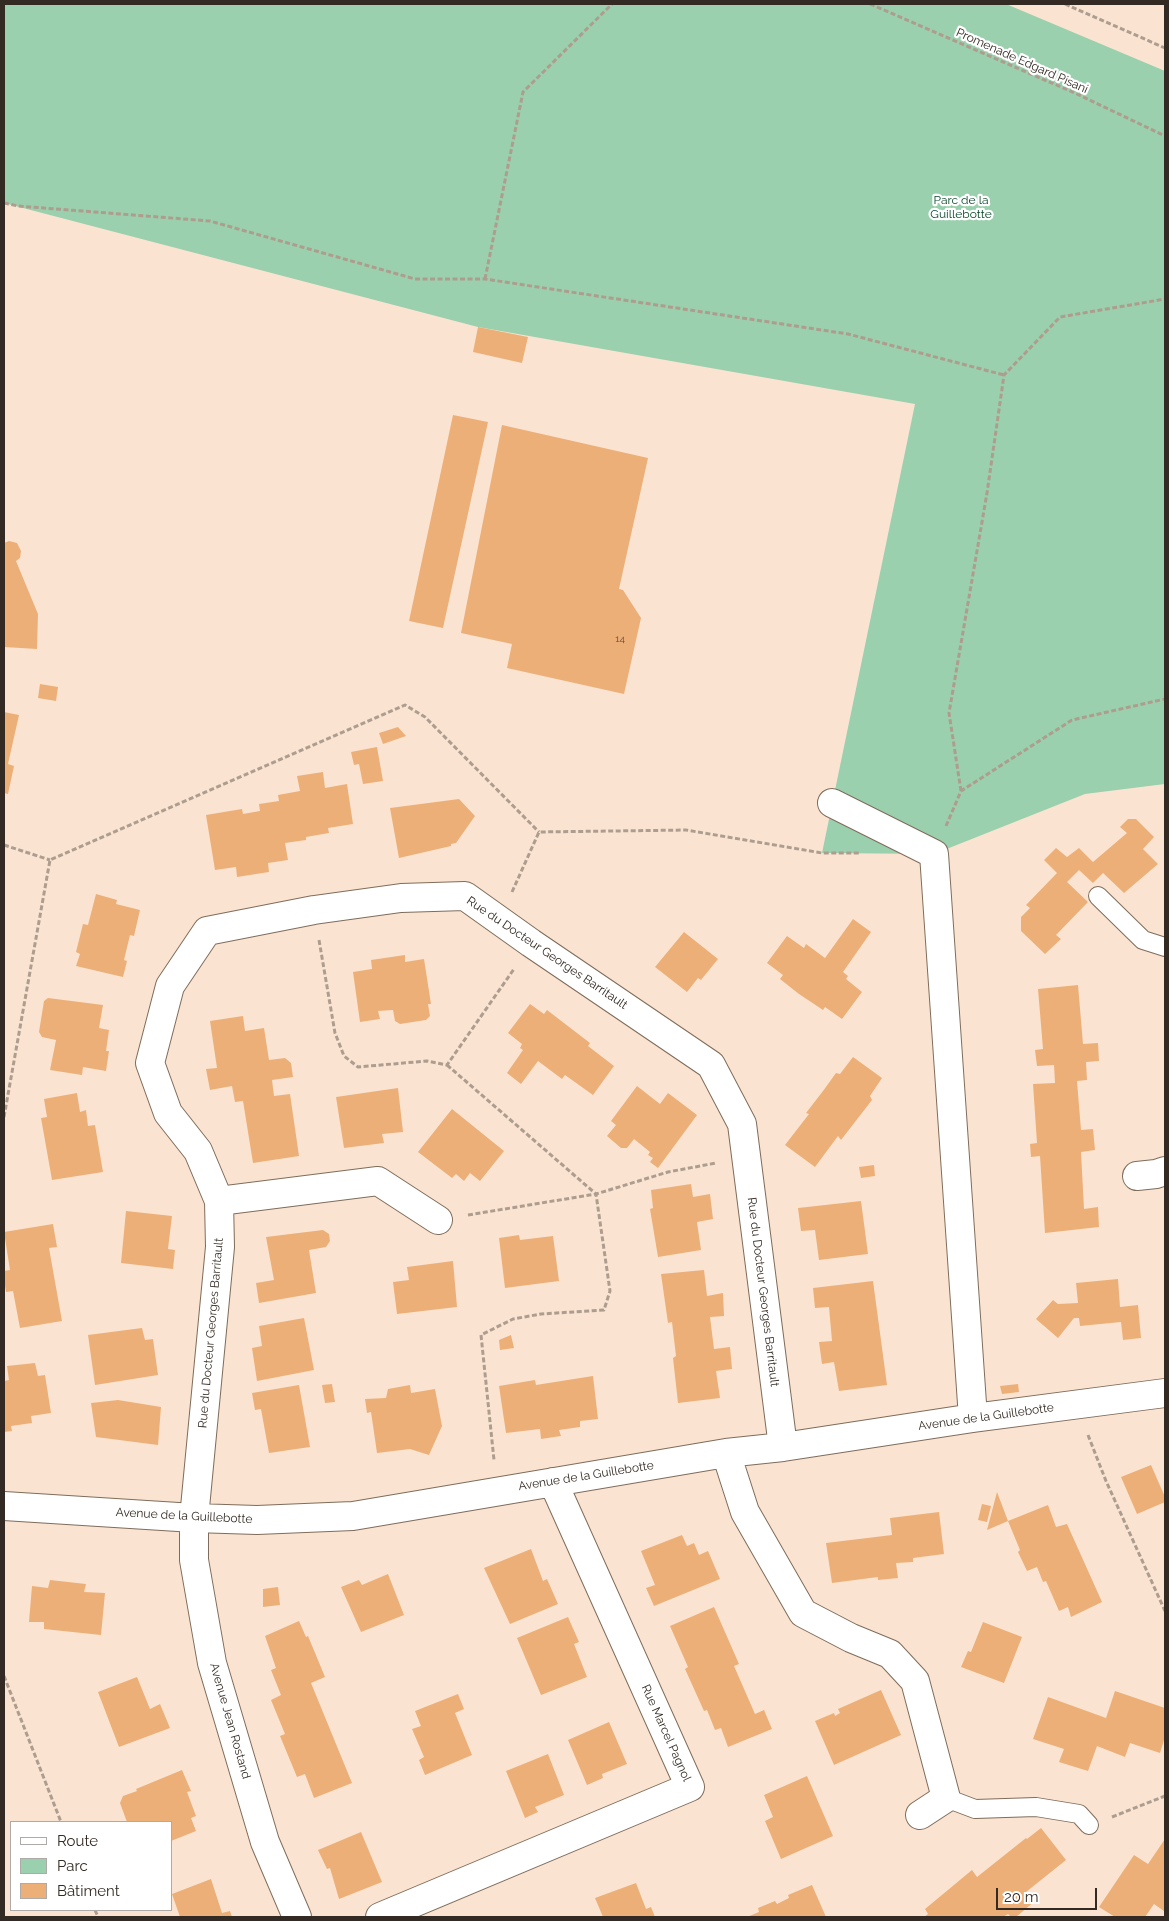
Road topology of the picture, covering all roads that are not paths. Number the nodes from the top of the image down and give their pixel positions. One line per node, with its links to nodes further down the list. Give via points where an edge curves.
1 (832, 803): 9 (street, via 934,854)
2 (1098, 896): 3 (lane, via 1143,940)
3 (1165, 947)
4 (1165, 1171): 5 (street)
5 (1137, 1176)
6 (219, 1201): 7 (street, via 378,1181); 10 (street, Rue du Docteur Georges Barritault, via 198,1151 168,1112 150,1063 170,986 207,931 314,910 402,898 465,896 711,1065 742,1124); 14 (street, Rue du Docteur Georges Barritault, via 220,1247)
7 (438, 1220)
8 (1165, 1393): 9 (street, Avenue de la Guillebotte)
9 (974, 1418): 10 (street, Avenue de la Guillebotte)
10 (783, 1447): 11 (street, Avenue de la Guillebotte)
11 (726, 1453): 12 (street, Avenue de la Guillebotte); 15 (street, via 745,1512 803,1613 890,1654 914,1681)
12 (553, 1482): 14 (street, Avenue de la Guillebotte, via 353,1516 257,1520); 19 (street, Rue Marcel Pagnol, via 690,1787)
13 (4, 1506): 14 (street, Avenue de la Guillebotte)
14 (194, 1518): 18 (street, Avenue Jean Rostand, via 194,1560 212,1663 265,1842)
15 (946, 1798): 16 (street); 17 (lane, via 975,1808 1036,1807 1079,1814)
16 (920, 1815)
17 (1089, 1825)
18 (297, 1917)
19 (380, 1917)

